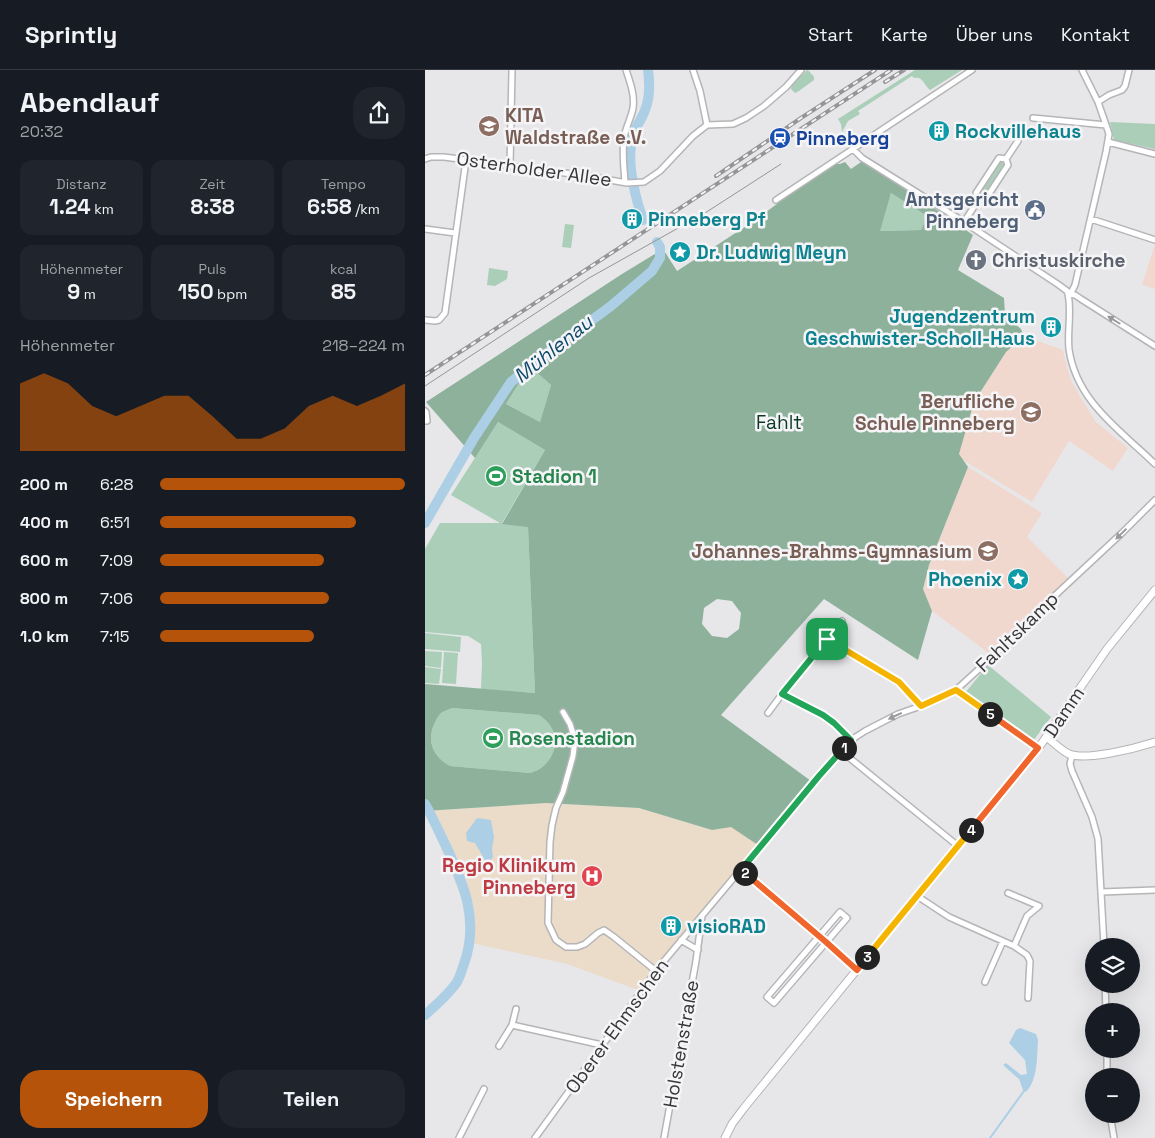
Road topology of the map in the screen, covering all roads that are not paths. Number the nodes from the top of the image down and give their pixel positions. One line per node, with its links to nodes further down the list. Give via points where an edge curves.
1 (512, 70): 19 (street)
2 (626, 70): 20 (street, via 633,109 623,141)
3 (693, 70): 10 (street)
4 (801, 70): 10 (street, via 786,87 746,118 733,124)
5 (972, 70): 14 (street)
6 (1082, 70): 8 (street)
7 (1129, 70): 8 (street, via 1122,90)
8 (1098, 102): 11 (street)
9 (1033, 118): 11 (street)
10 (707, 125): 20 (street, Osterholder Allee, via 660,171 644,182)
11 (1106, 125): 13 (street)
12 (1018, 141): 17 (street)
13 (1108, 142): 15 (street); 23 (street)
14 (853, 149): 22 (street); 24 (street, via 862,158)
15 (1155, 154)
16 (425, 159): 18 (street, Osterholder Allee)
17 (1006, 159): 21 (street, via 1008,165 985,200); 21 (street, via 999,158 976,193)
18 (466, 160): 19 (street, Osterholder Allee); 26 (street)
19 (510, 166): 20 (street, Osterholder Allee)
20 (626, 182)
21 (979, 199): 24 (street)
22 (776, 200)
23 (1091, 219): 27 (street); 28 (street, via 1075,285)
24 (964, 222): 28 (street)
25 (425, 229): 26 (street)
26 (455, 233): 29 (street, via 445,312 439,320)
27 (1155, 240)
28 (1068, 294): 30 (street, one-way to 28, via 1075,295); 33 (street, via 1069,349 1072,365 1085,394 1109,422)
29 (425, 320)
30 (1155, 346)
31 (425, 411): 32 (street)
32 (425, 421)
33 (1155, 464)
34 (1155, 500): 38 (street, Fahltskamp, one-way to 38)
35 (1155, 590): 43 (main road, Damm, via 1107,650)
36 (842, 621): 37 (street)
37 (827, 639): 39 (street); 40 (street, via 899,682)
38 (956, 690): 40 (street, Fahltskamp); 46 (street)
39 (782, 694): 42 (street); 44 (street, via 823,715)
40 (921, 706): 44 (street, Fahltskamp, one-way to 44, via 898,714)
41 (563, 712): 64 (street, via 575,740 552,825 548,923 556,940 566,947 585,944 604,930)
42 (768, 713)
43 (1047, 737): 46 (main road, Damm); 48 (main road)
44 (851, 740): 47 (street, Fahltskamp)
45 (1155, 742): 48 (main road, via 1101,754)
46 (1038, 748): 49 (main road, Damm)
47 (841, 751): 49 (street); 50 (street, Fahltskamp)
48 (1072, 755): 52 (street, via 1072,771 1096,827)
49 (958, 846): 54 (main road, Damm)
50 (741, 870): 55 (street, Fahltskamp); 56 (street)
51 (1155, 890): 52 (street)
52 (1101, 892): 57 (street)
53 (1008, 893): 61 (street, via 1039,906 1027,916)
54 (917, 896): 59 (street, via 949,917); 63 (main road, Damm)
55 (702, 915): 58 (street, Oberer Ehmschen); 62 (street, Holstenstraße)
56 (819, 936): 60 (street); 60 (street, via 840,912 847,918); 60 (street, via 767,997 775,1003)
57 (1104, 938)
58 (681, 940): 62 (street); 64 (street, Oberer Ehmschen)
59 (1003, 941): 61 (street); 65 (street)
60 (826, 942): 63 (street)
61 (1015, 946): 66 (street, via 1031,961)
62 (698, 950): 75 (street, Holstenstraße)
63 (857, 970): 76 (main road, Damm, via 743,1108)
64 (656, 971): 69 (street, Oberer Ehmschen)
65 (985, 982)
66 (1029, 998)
67 (516, 1009): 68 (street)
68 (512, 1025): 69 (street); 70 (street)
69 (602, 1045): 74 (street, Oberer Ehmschen)
70 (499, 1046)
71 (484, 1089): 73 (street)
72 (1112, 1123): 77 (street)
73 (461, 1137)
74 (535, 1138)
75 (664, 1138)
76 (725, 1138)
77 (1114, 1138)

